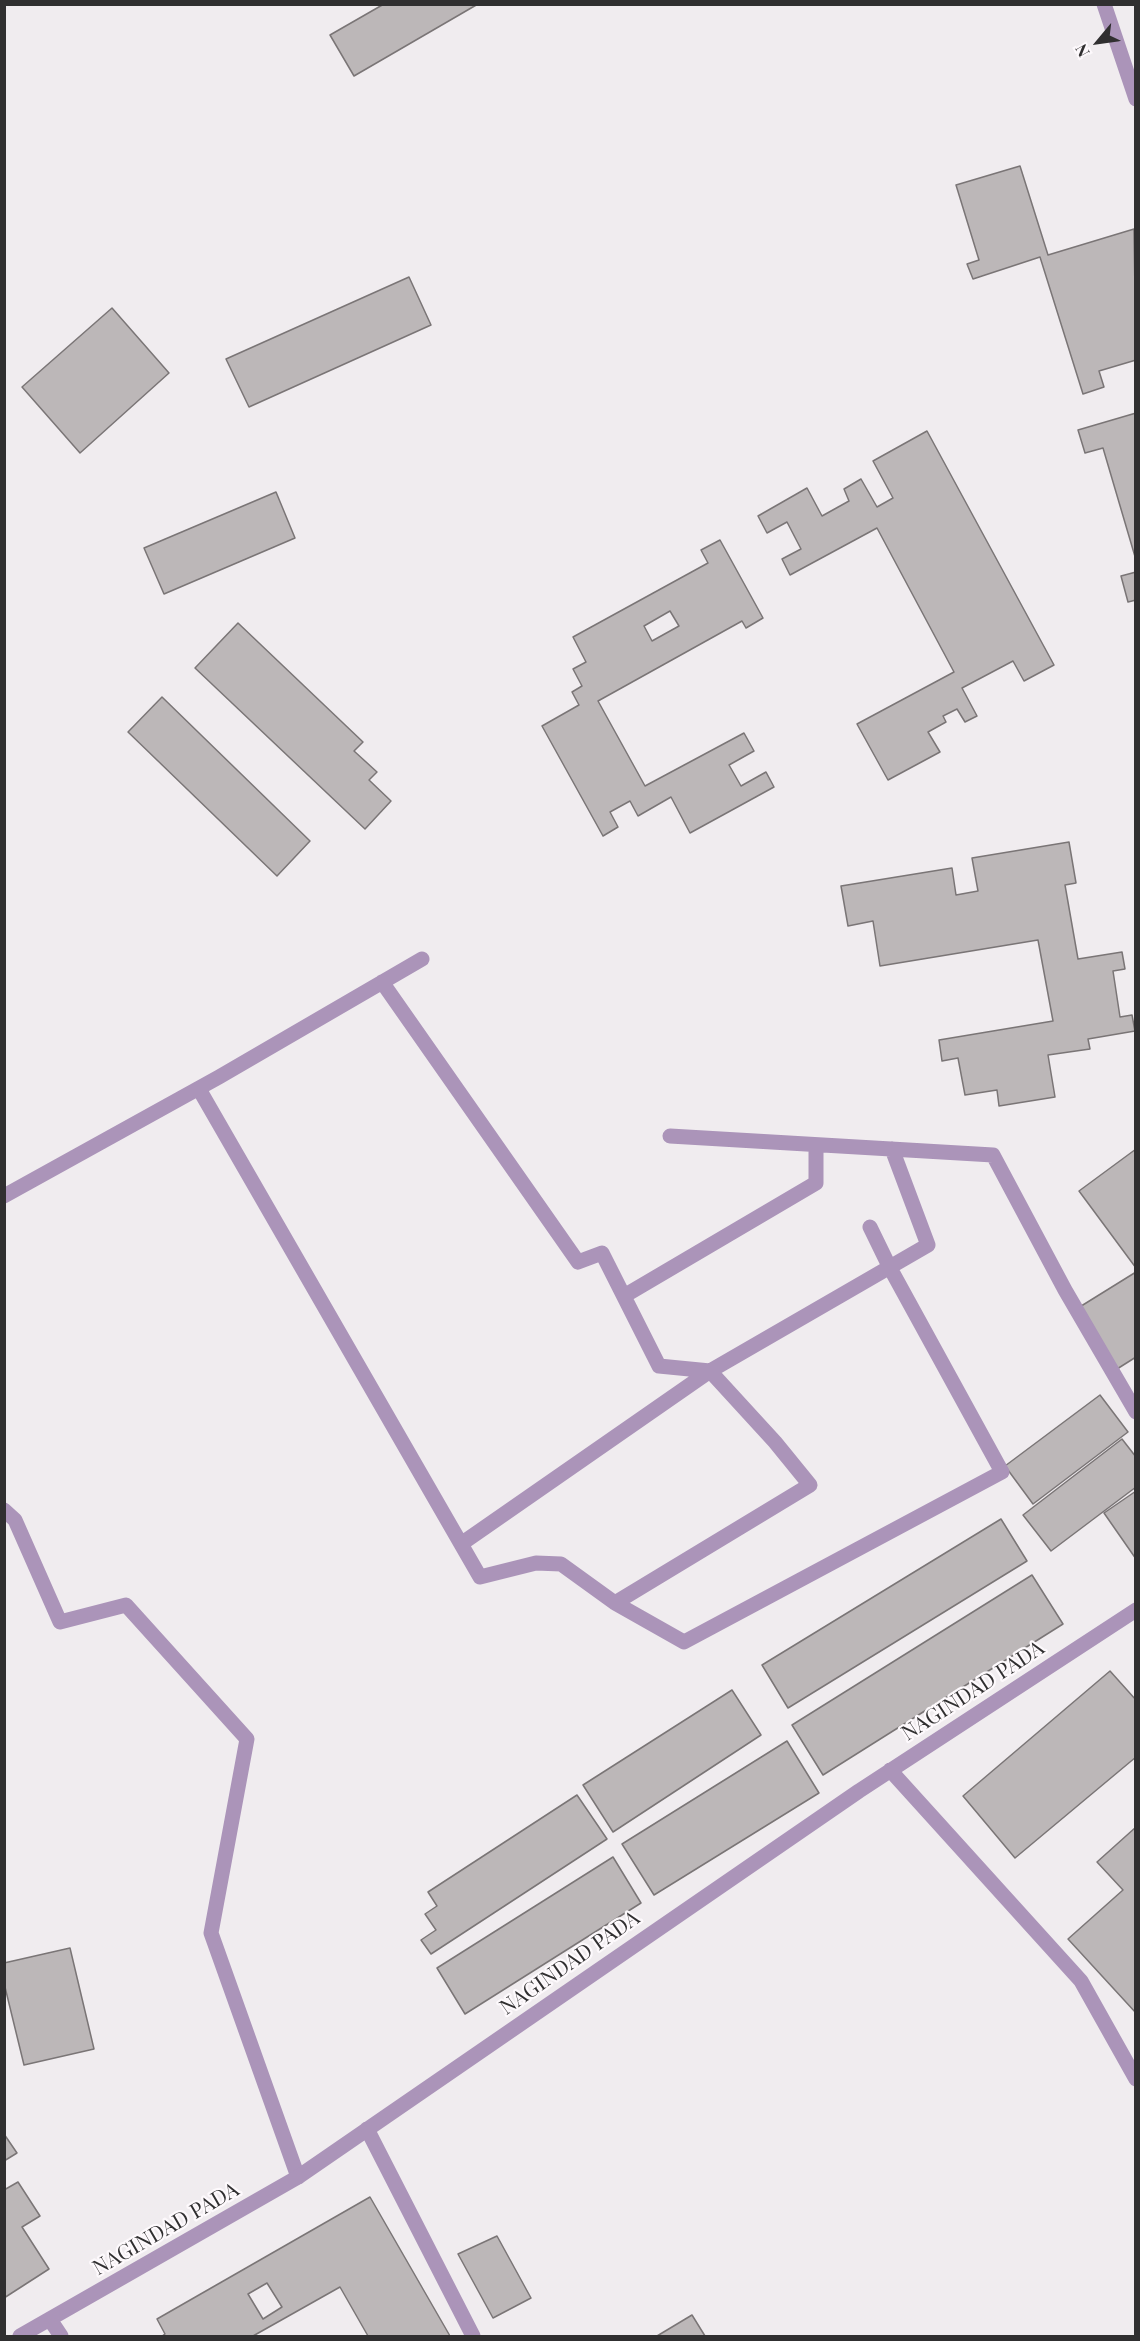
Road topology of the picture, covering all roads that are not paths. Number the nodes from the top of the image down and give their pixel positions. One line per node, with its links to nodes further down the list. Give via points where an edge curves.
1 (1104, 4): 2 (street)
2 (1136, 99)
3 (422, 959): 4 (street)
4 (382, 982): 5 (street); 12 (street, via 578,1262 602,1253)
5 (199, 1089): 9 (street); 16 (street)
6 (670, 1136): 7 (street)
7 (816, 1146): 8 (street); 12 (street, via 816,1183)
8 (892, 1149): 11 (street, via 928,1245); 14 (street, via 993,1155)
9 (4, 1196)
10 (870, 1227): 11 (street)
11 (888, 1266): 13 (street); 17 (street, via 1002,1472 684,1642)
12 (624, 1296): 13 (street, via 659,1366)
13 (710, 1371): 16 (street); 17 (street, via 810,1485)
14 (1136, 1412)
15 (4, 1510): 22 (street, via 15,1520 60,1622 126,1605 247,1739 211,1933)
16 (461, 1544): 17 (street, via 480,1577 536,1563 561,1564)
17 (615, 1603)
18 (1136, 1611): 19 (street, NAGINDAD PADA)
19 (890, 1770): 20 (street, via 1081,1981); 21 (street, NAGINDAD PADA)
20 (1136, 2079)
21 (367, 2129): 22 (street, NAGINDAD PADA); 26 (street)
22 (298, 2177): 23 (street, NAGINDAD PADA)
23 (51, 2321): 24 (street, NAGINDAD PADA); 25 (street)
24 (20, 2337)
25 (61, 2337)
26 (473, 2337)

